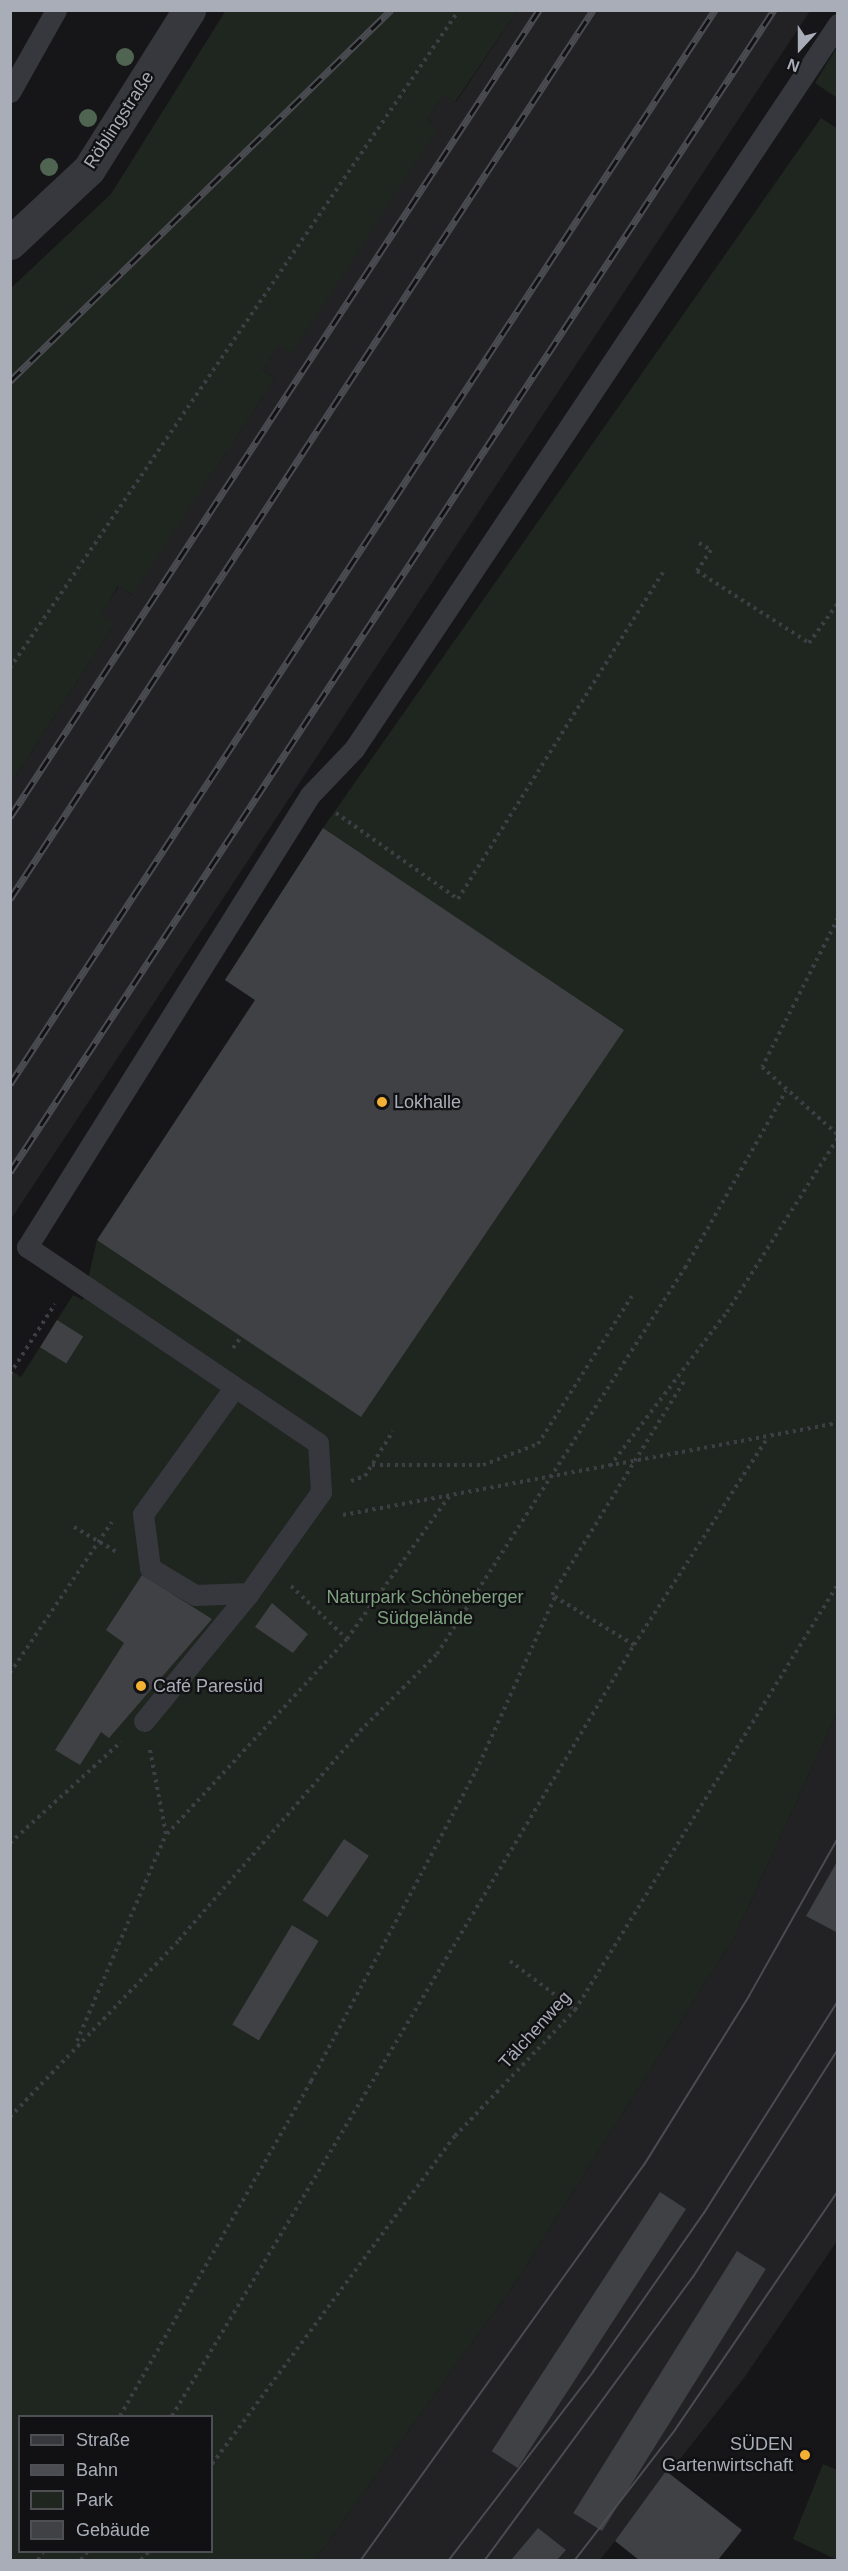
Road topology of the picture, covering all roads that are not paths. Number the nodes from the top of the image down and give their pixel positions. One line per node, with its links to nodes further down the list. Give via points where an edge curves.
1 (56, 10): 4 (lane)
2 (189, 10): 5 (street, Röblingstraße, via 89,169)
3 (837, 24): 6 (lane, via 354,749 310,795 27,1247)
4 (10, 92)
5 (10, 243)
6 (234, 1388): 7 (lane, via 318,1443 321,1492); 7 (lane, via 143,1514 150,1568 195,1594)
7 (249, 1593): 8 (lane)
8 (144, 1720)

